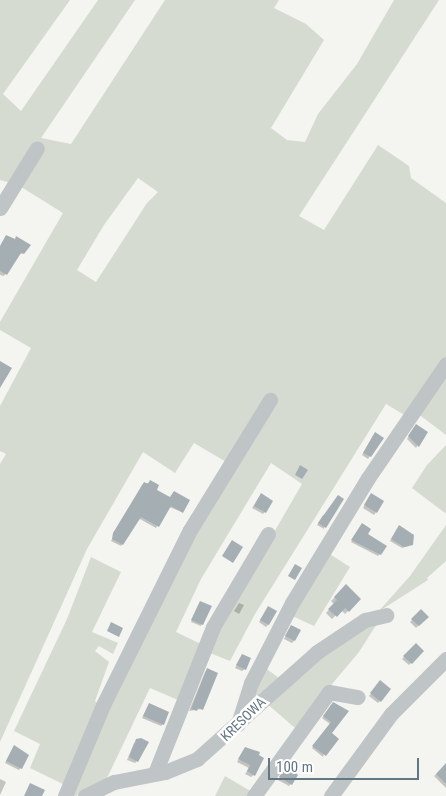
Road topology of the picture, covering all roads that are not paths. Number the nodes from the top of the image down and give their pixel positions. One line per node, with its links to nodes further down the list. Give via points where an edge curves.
1 (36, 148): 2 (street)
2 (0, 208)
3 (446, 364): 9 (street, via 372,471 292,603 251,683)
4 (270, 400): 11 (street, via 190,530 103,705)
5 (268, 534): 10 (street, via 213,627)
6 (386, 615): 9 (street, KRESOWA, via 365,620 317,652)
7 (446, 659): 14 (street, via 391,714)
8 (358, 697): 13 (street, via 328,692)
9 (238, 724): 10 (street, KRESOWA, via 197,759)
10 (155, 774): 12 (street, KRESOWA, via 114,782)
11 (65, 796)
12 (85, 796)
13 (254, 796)
14 (331, 796)

